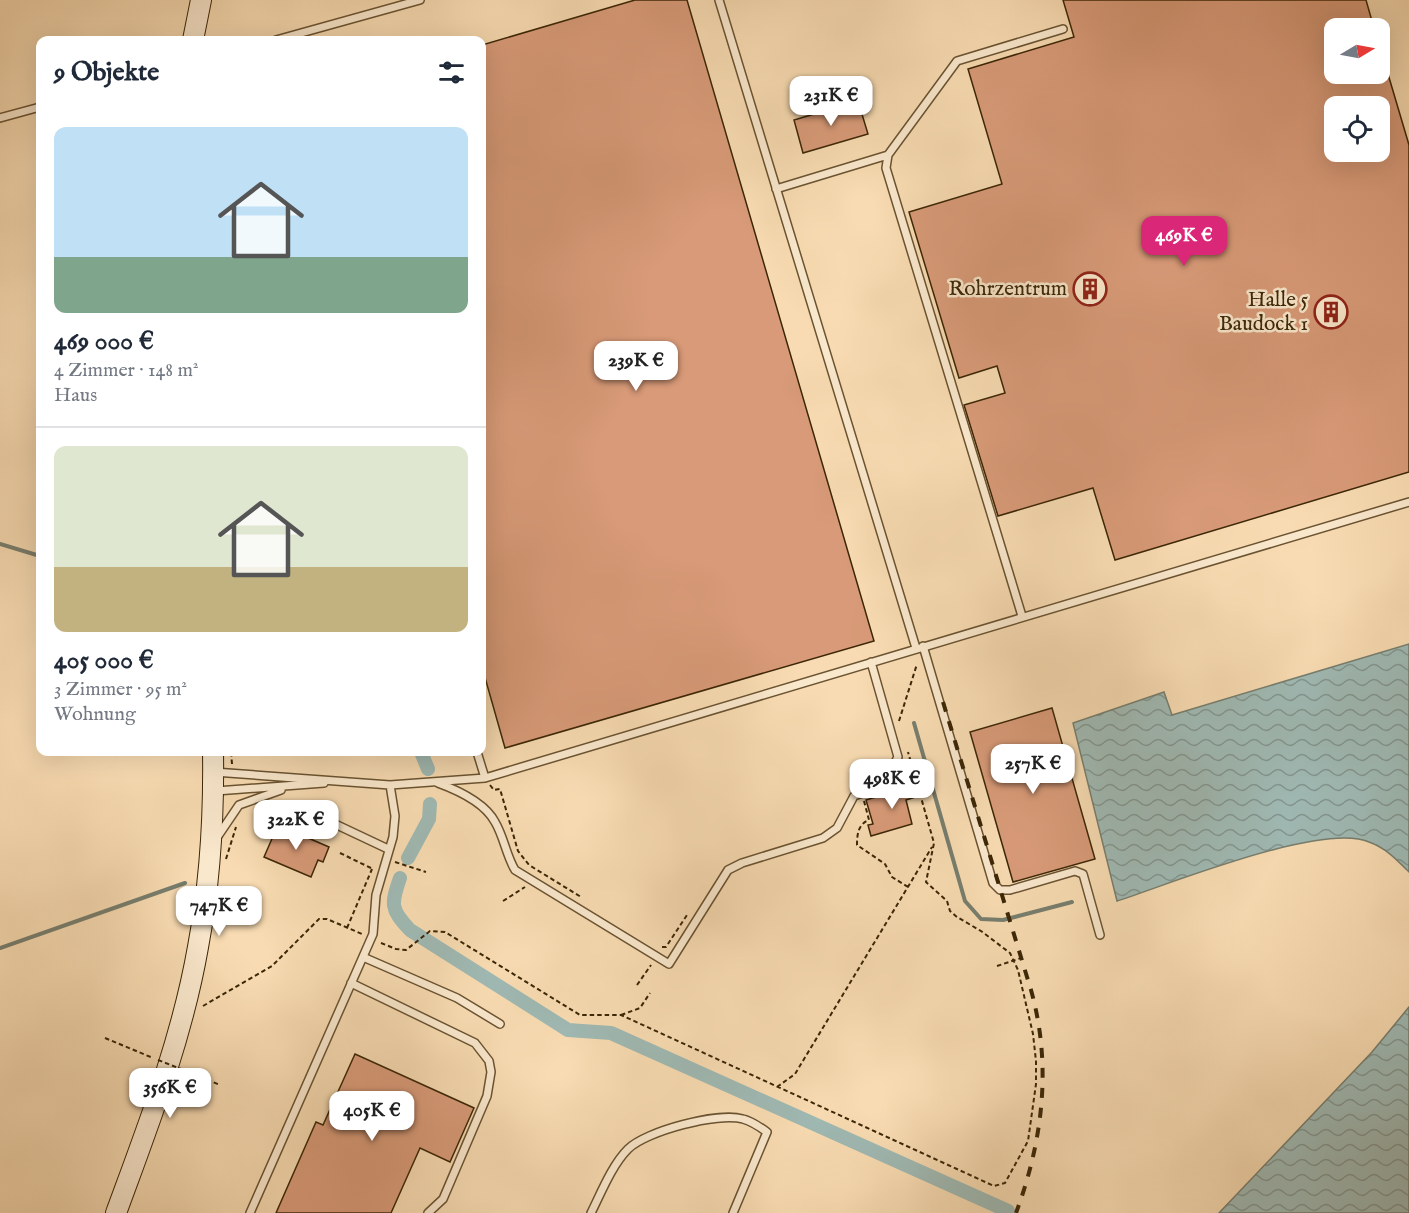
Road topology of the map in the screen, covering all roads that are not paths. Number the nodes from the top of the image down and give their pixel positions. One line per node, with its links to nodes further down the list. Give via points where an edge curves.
1 (201, 0): 5 (main road)
2 (420, 0): 6 (lane)
3 (719, 0): 10 (lane)
4 (1063, 29): 9 (lane, via 957,62)
5 (194, 36)
6 (290, 36)
7 (36, 108): 8 (lane)
8 (0, 118)
9 (888, 155): 10 (lane); 12 (lane, via 886,168 896,208)
10 (777, 189): 13 (lane)
11 (1409, 502): 12 (lane)
12 (1022, 616): 13 (lane)
13 (920, 647): 14 (lane); 26 (lane, via 993,883 1000,890 1010,890 1075,871 1083,874)
14 (871, 662): 18 (lane); 20 (lane, via 898,757 883,784 854,796 837,828 823,838 742,862 728,870 669,964 515,870 496,822 485,809)
15 (214, 756): 17 (main road)
16 (478, 756): 18 (lane)
17 (219, 778): 19 (lane); 22 (lane); 25 (main road)
18 (485, 778): 20 (lane)
19 (345, 781): 21 (lane); 22 (lane)
20 (436, 782): 21 (lane)
21 (390, 785): 24 (lane, via 395,816)
22 (288, 787): 25 (lane, via 239,805 222,828)
23 (318, 816): 24 (lane)
24 (388, 849): 27 (lane, via 376,895 371,938)
25 (210, 855): 30 (main road, via 198,949 180,1022 162,1088)
26 (1100, 935)
27 (363, 957): 28 (lane); 29 (lane, via 457,998)
28 (351, 983): 31 (lane); 32 (lane, via 475,1043 489,1061 487,1096 443,1199)
29 (500, 1024)
30 (116, 1213)
31 (250, 1213)
32 (428, 1213)
33 (591, 1213): 34 (lane, via 622,1156 637,1140 729,1117 745,1119 767,1132)
34 (733, 1213)

